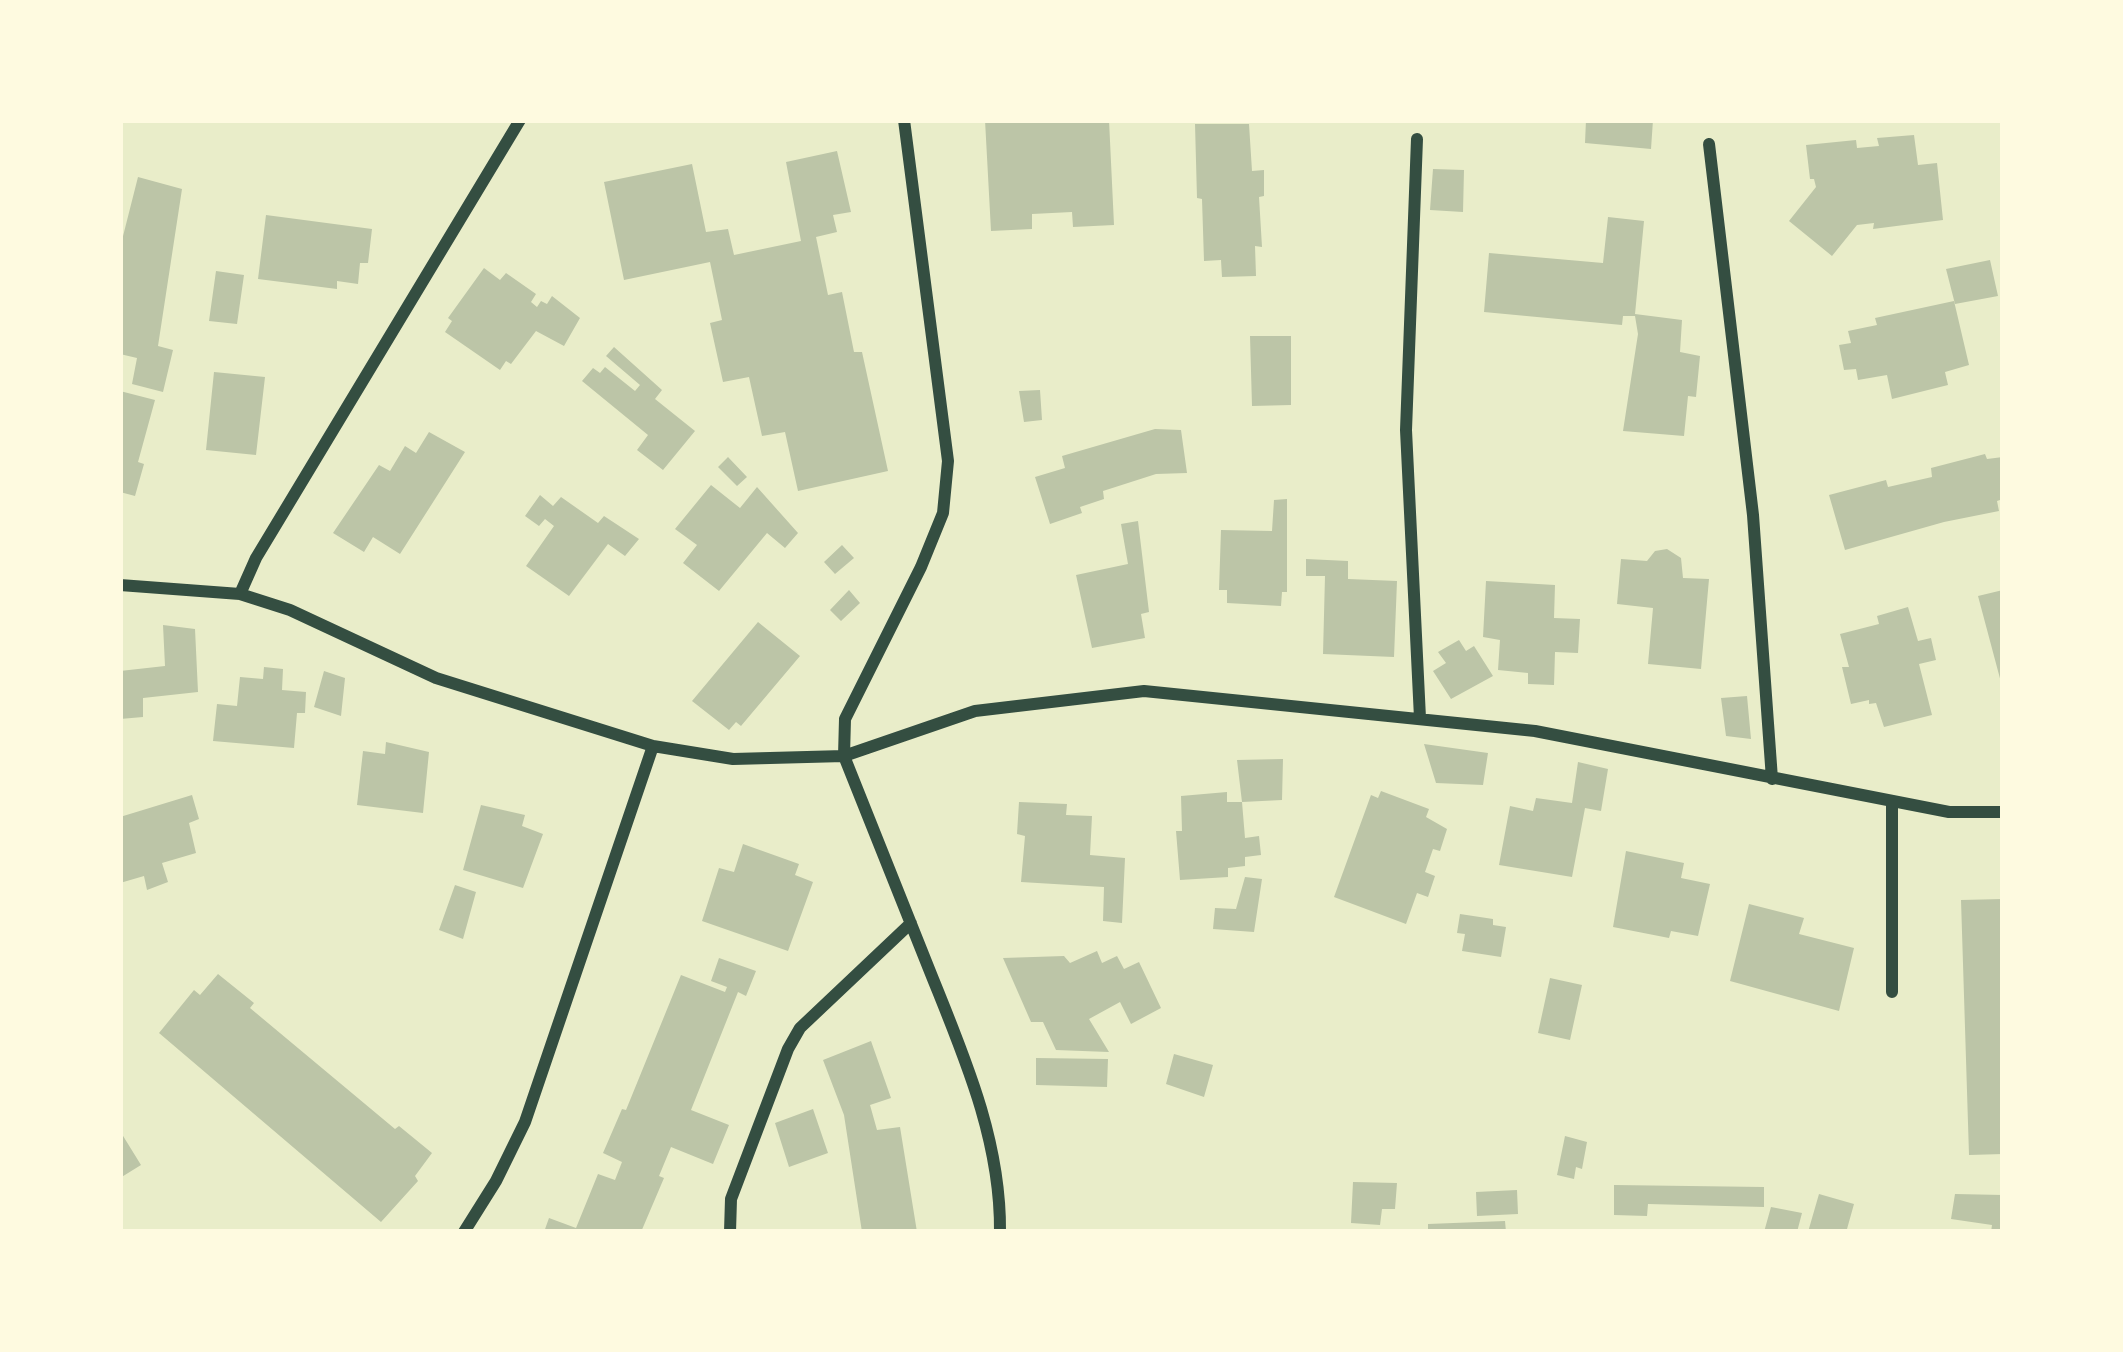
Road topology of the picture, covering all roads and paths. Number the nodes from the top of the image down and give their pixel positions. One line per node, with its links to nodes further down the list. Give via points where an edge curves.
1 (520, 120): 6 (street)
2 (904, 120): 9 (street, via 948,461 943,513 845,719)
3 (1417, 139): 7 (street, via 1406,430)
4 (1709, 144): 10 (street, via 1754,515)
5 (120, 585): 6 (street)
6 (240, 594): 8 (street, via 436,678)
7 (1420, 718): 9 (street, via 1144,691 975,711); 10 (street, via 1535,731)
8 (653, 746): 9 (street, via 733,759); 15 (street, via 525,1122)
9 (844, 756): 13 (street)
10 (1772, 779): 11 (street)
11 (1892, 801): 12 (street); 14 (street)
12 (2003, 812)
13 (911, 923): 16 (street, via 800,1028 731,1199); 17 (street, via 992,1142)
14 (1892, 992)
15 (464, 1232)
16 (730, 1232)
17 (1000, 1232)

